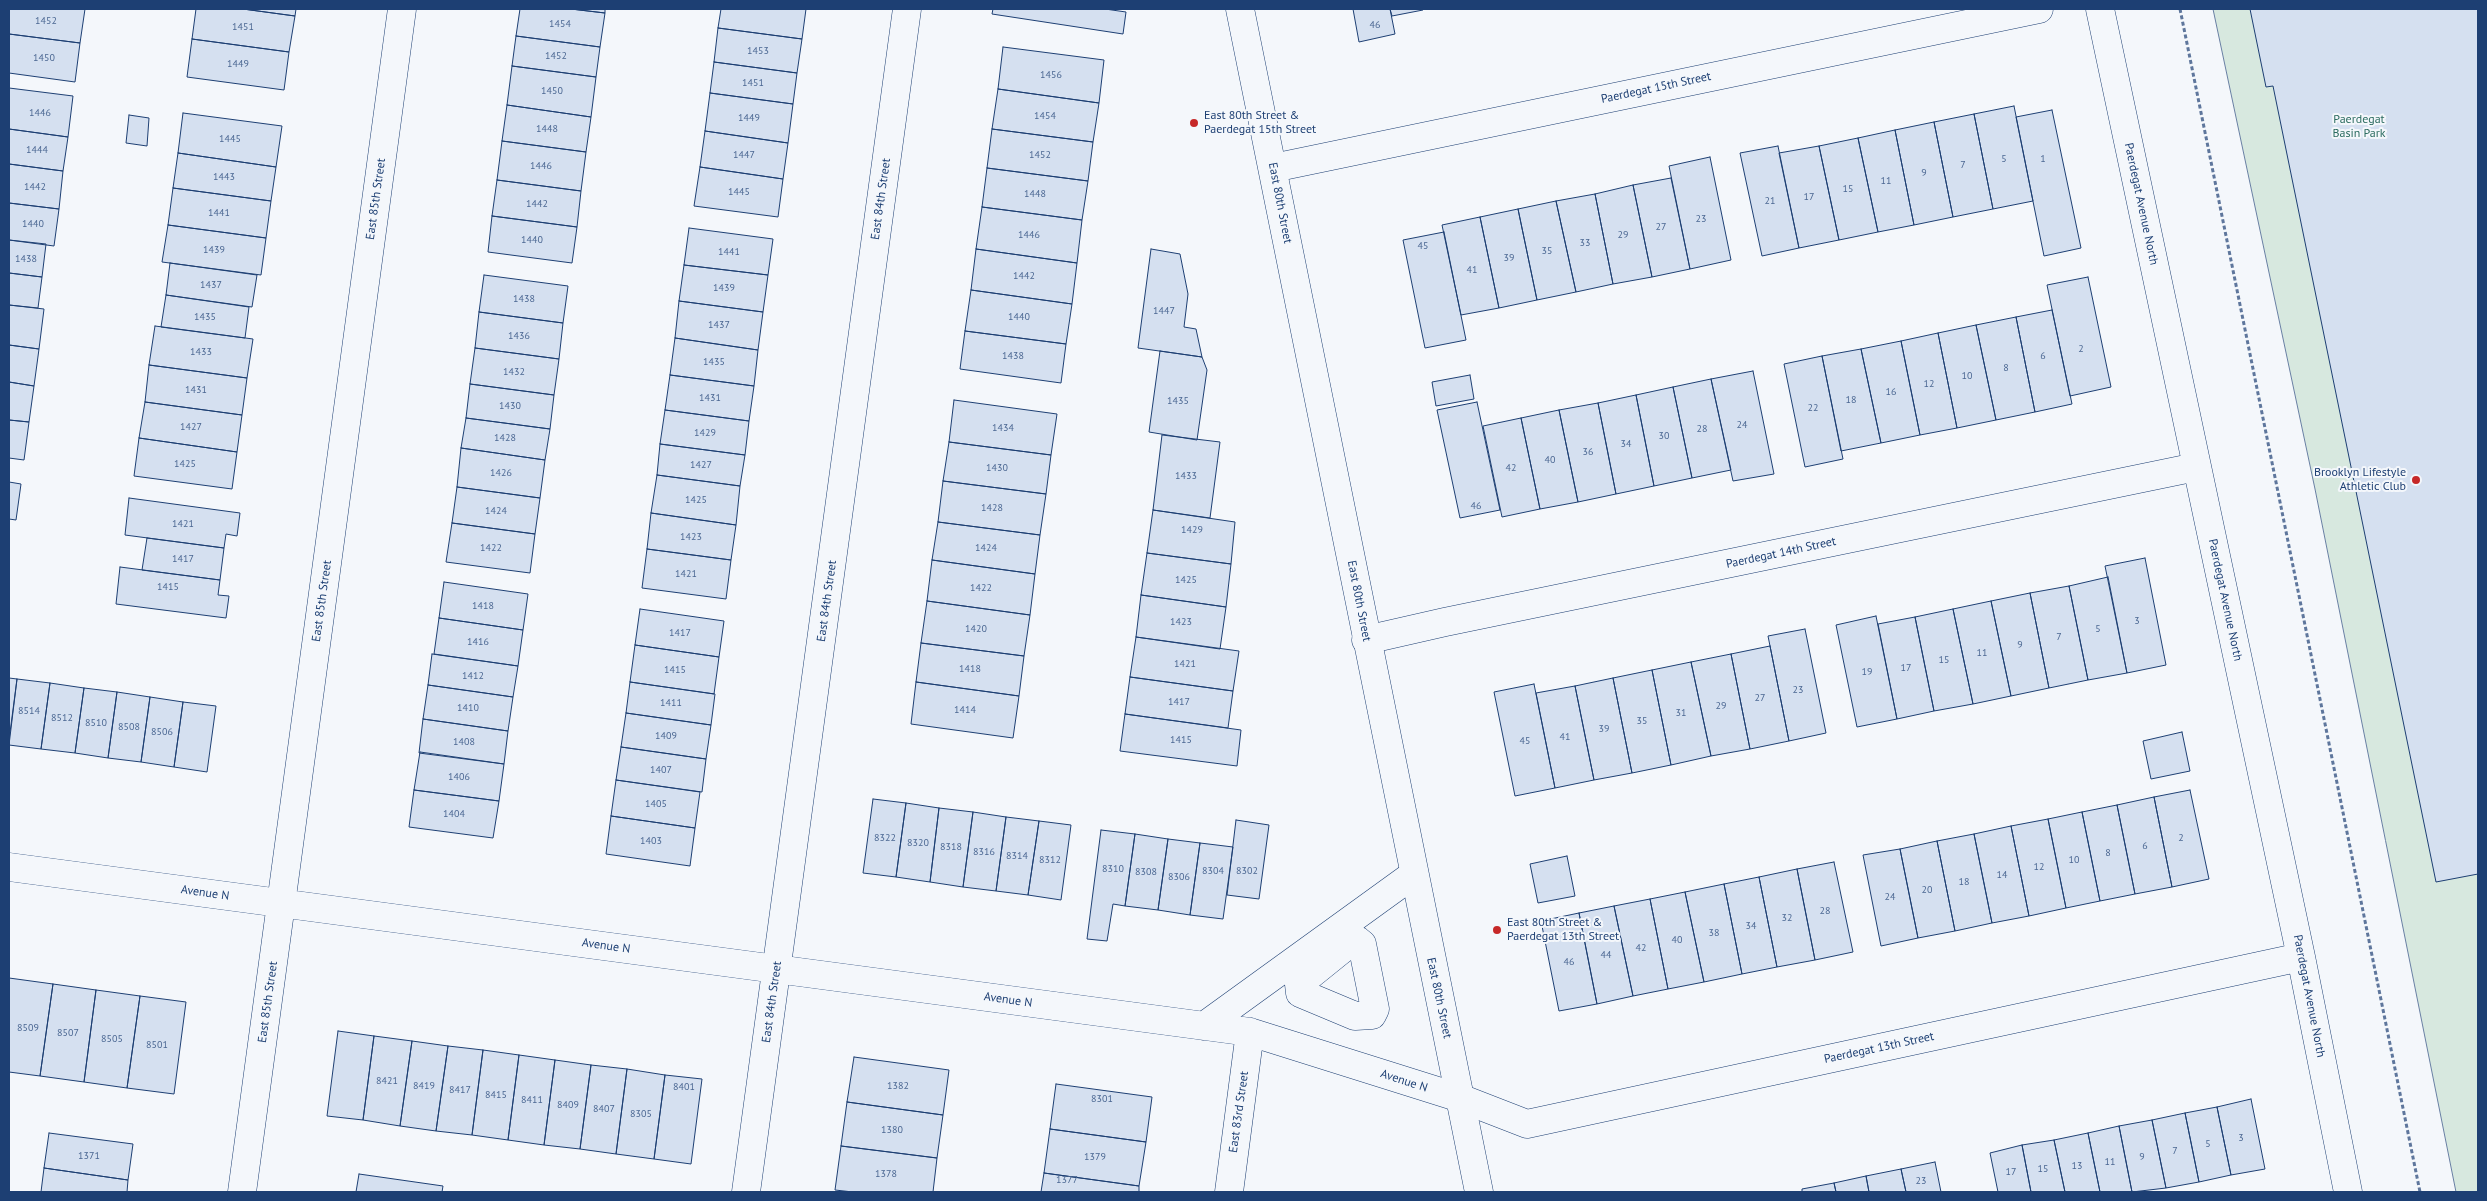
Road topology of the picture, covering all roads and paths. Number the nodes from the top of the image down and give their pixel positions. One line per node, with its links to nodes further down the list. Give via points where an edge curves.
1 (402, 9): 12 (street, East 85th Street)
2 (907, 9): 14 (street, East 84th Street)
3 (1240, 9): 7 (street, East 80th Street)
4 (2039, 9): 7 (street, Paerdegat 15th Street)
5 (2100, 9): 8 (street, Paerdegat Avenue North)
6 (2180, 9): 23 (path)
7 (1273, 168): 9 (street, East 80th Street)
8 (2196, 467): 9 (street, Paerdegat 14th Street); 13 (street, Paerdegat Avenue North)
9 (1366, 640): 11 (street, East 80th Street)
10 (9, 867): 12 (street, Avenue N)
11 (1414, 874): 15 (street); 17 (street, East 80th Street)
12 (281, 903): 14 (street, Avenue N); 18 (street, East 85th Street)
13 (2302, 957): 17 (street, Paerdegat 13th Street, via 1527,1124); 22 (street, Paerdegat Avenue North)
14 (776, 969): 15 (street, Avenue N); 19 (street, East 84th Street)
15 (1204, 1026): 16 (street, Avenue N)
16 (1250, 1032): 17 (street, Avenue N); 20 (street, East 83rd Street)
17 (1460, 1098): 21 (street, East 80th Street)
18 (242, 1192)
19 (746, 1192)
20 (1228, 1192)
21 (1479, 1192)
22 (2348, 1192)
23 (2420, 1192)

